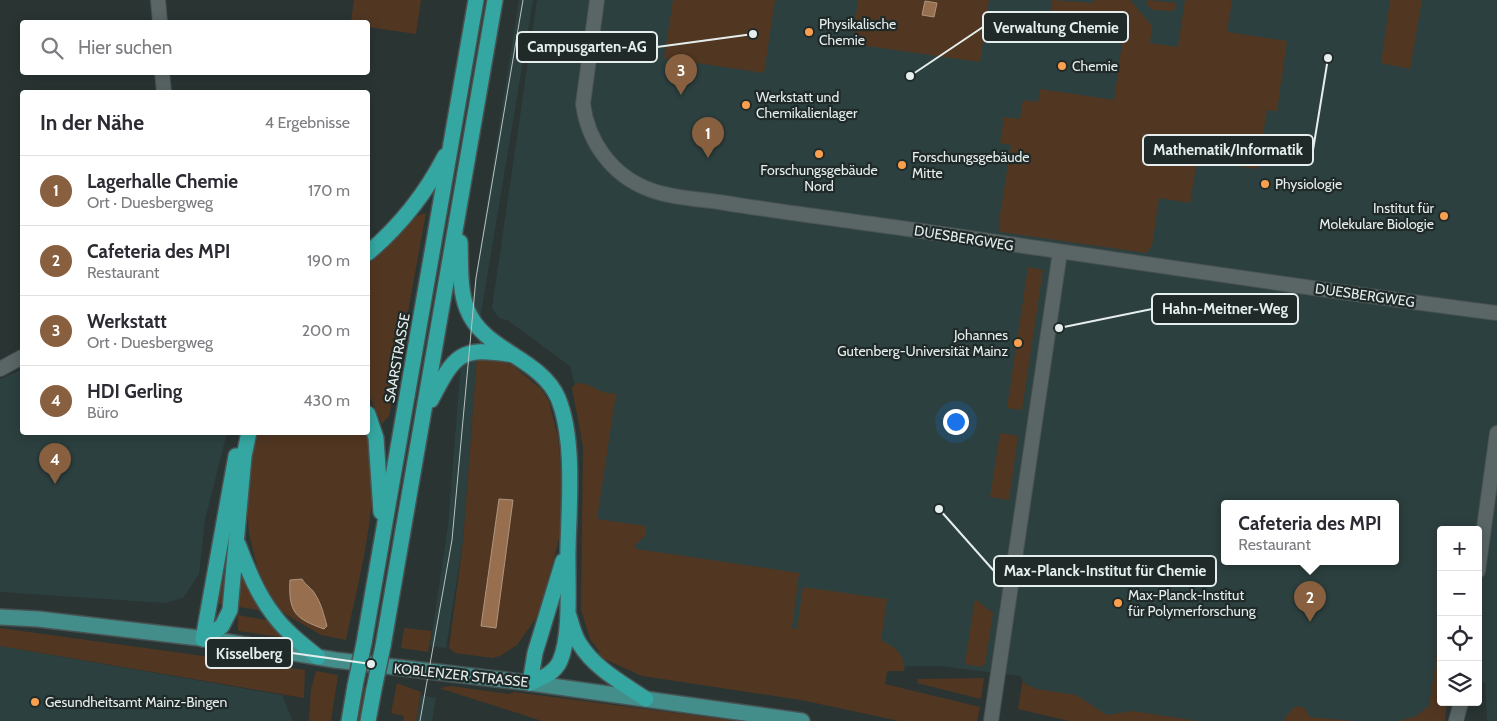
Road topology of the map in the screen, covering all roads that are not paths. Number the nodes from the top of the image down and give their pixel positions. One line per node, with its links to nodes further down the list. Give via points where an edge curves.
1 (158, 0): 5 (street)
2 (476, 0): 8 (highway, SAARSTRASSE)
3 (495, 0): 9 (highway)
4 (597, 0): 11 (street, DUESBERGWEG, via 584,97 585,118 599,149 612,166 628,178 649,189 693,198)
5 (160, 20)
6 (162, 75): 7 (street)
7 (164, 90)
8 (451, 144): 10 (highway, via 417,204); 23 (highway, SAARSTRASSE)
9 (459, 213): 13 (highway, via 462,288 468,312 486,334); 16 (highway)
10 (370, 251)
11 (1060, 252): 12 (street, DUESBERGWEG); 38 (street)
12 (1497, 313)
13 (515, 355): 16 (highway, via 481,351 462,356 447,370); 25 (highway, via 542,375 560,404 569,470)
14 (20, 358): 15 (street)
15 (0, 369)
16 (425, 412): 36 (highway, bridge)
17 (370, 420): 23 (highway, via 376,438)
18 (1497, 432): 22 (street)
19 (239, 435): 29 (highway)
20 (248, 435): 24 (highway)
21 (1497, 499): 22 (street)
22 (1485, 519): 26 (street)
23 (382, 541): 35 (highway, SAARSTRASSE, bridge)
24 (237, 543): 29 (highway, via 230,610 222,626); 30 (highway, via 272,613)
25 (568, 546): 27 (highway); 31 (highway, via 535,653)
26 (1478, 571)
27 (567, 612): 31 (highway, via 558,666); 32 (highway, via 578,642 587,654)
28 (0, 617): 29 (main road, KOBLENZER STRASSE)
29 (203, 639): 30 (main road, KOBLENZER STRASSE)
30 (318, 657): 31 (main road, KOBLENZER STRASSE)
31 (530, 683): 32 (main road, KOBLENZER STRASSE)
32 (646, 699): 37 (main road, KOBLENZER STRASSE)
33 (1460, 706): 39 (street)
34 (1466, 706): 40 (street)
35 (349, 721)
36 (368, 721)
37 (802, 721)
38 (991, 721)
39 (1456, 721)
40 (1466, 721)

